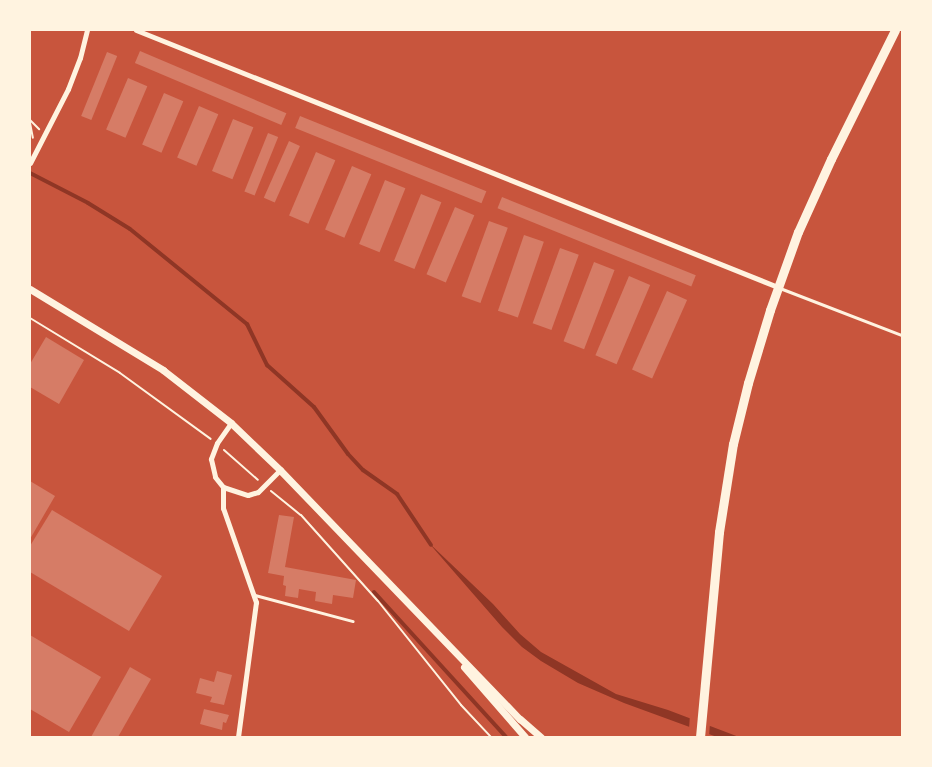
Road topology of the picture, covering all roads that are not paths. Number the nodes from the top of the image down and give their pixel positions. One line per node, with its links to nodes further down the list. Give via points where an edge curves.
1 (87, 30): 4 (street, via 68,89)
2 (136, 30): 5 (street)
3 (895, 30): 5 (main road, via 816,192)
4 (30, 163)
5 (778, 287): 7 (lane); 17 (main road, via 734,444 719,532)
6 (30, 289): 8 (street, via 163,370)
7 (902, 335)
8 (231, 423): 9 (street); 10 (street, via 217,443 211,460 212,470)
9 (280, 470): 10 (street, via 258,492 248,495); 12 (street)
10 (223, 487): 11 (street, via 223,508)
11 (254, 595): 13 (lane); 14 (street, via 254,626)
12 (423, 619): 15 (street); 16 (street)
13 (353, 621)
14 (238, 737)
15 (525, 737)
16 (541, 737)
17 (700, 737)

